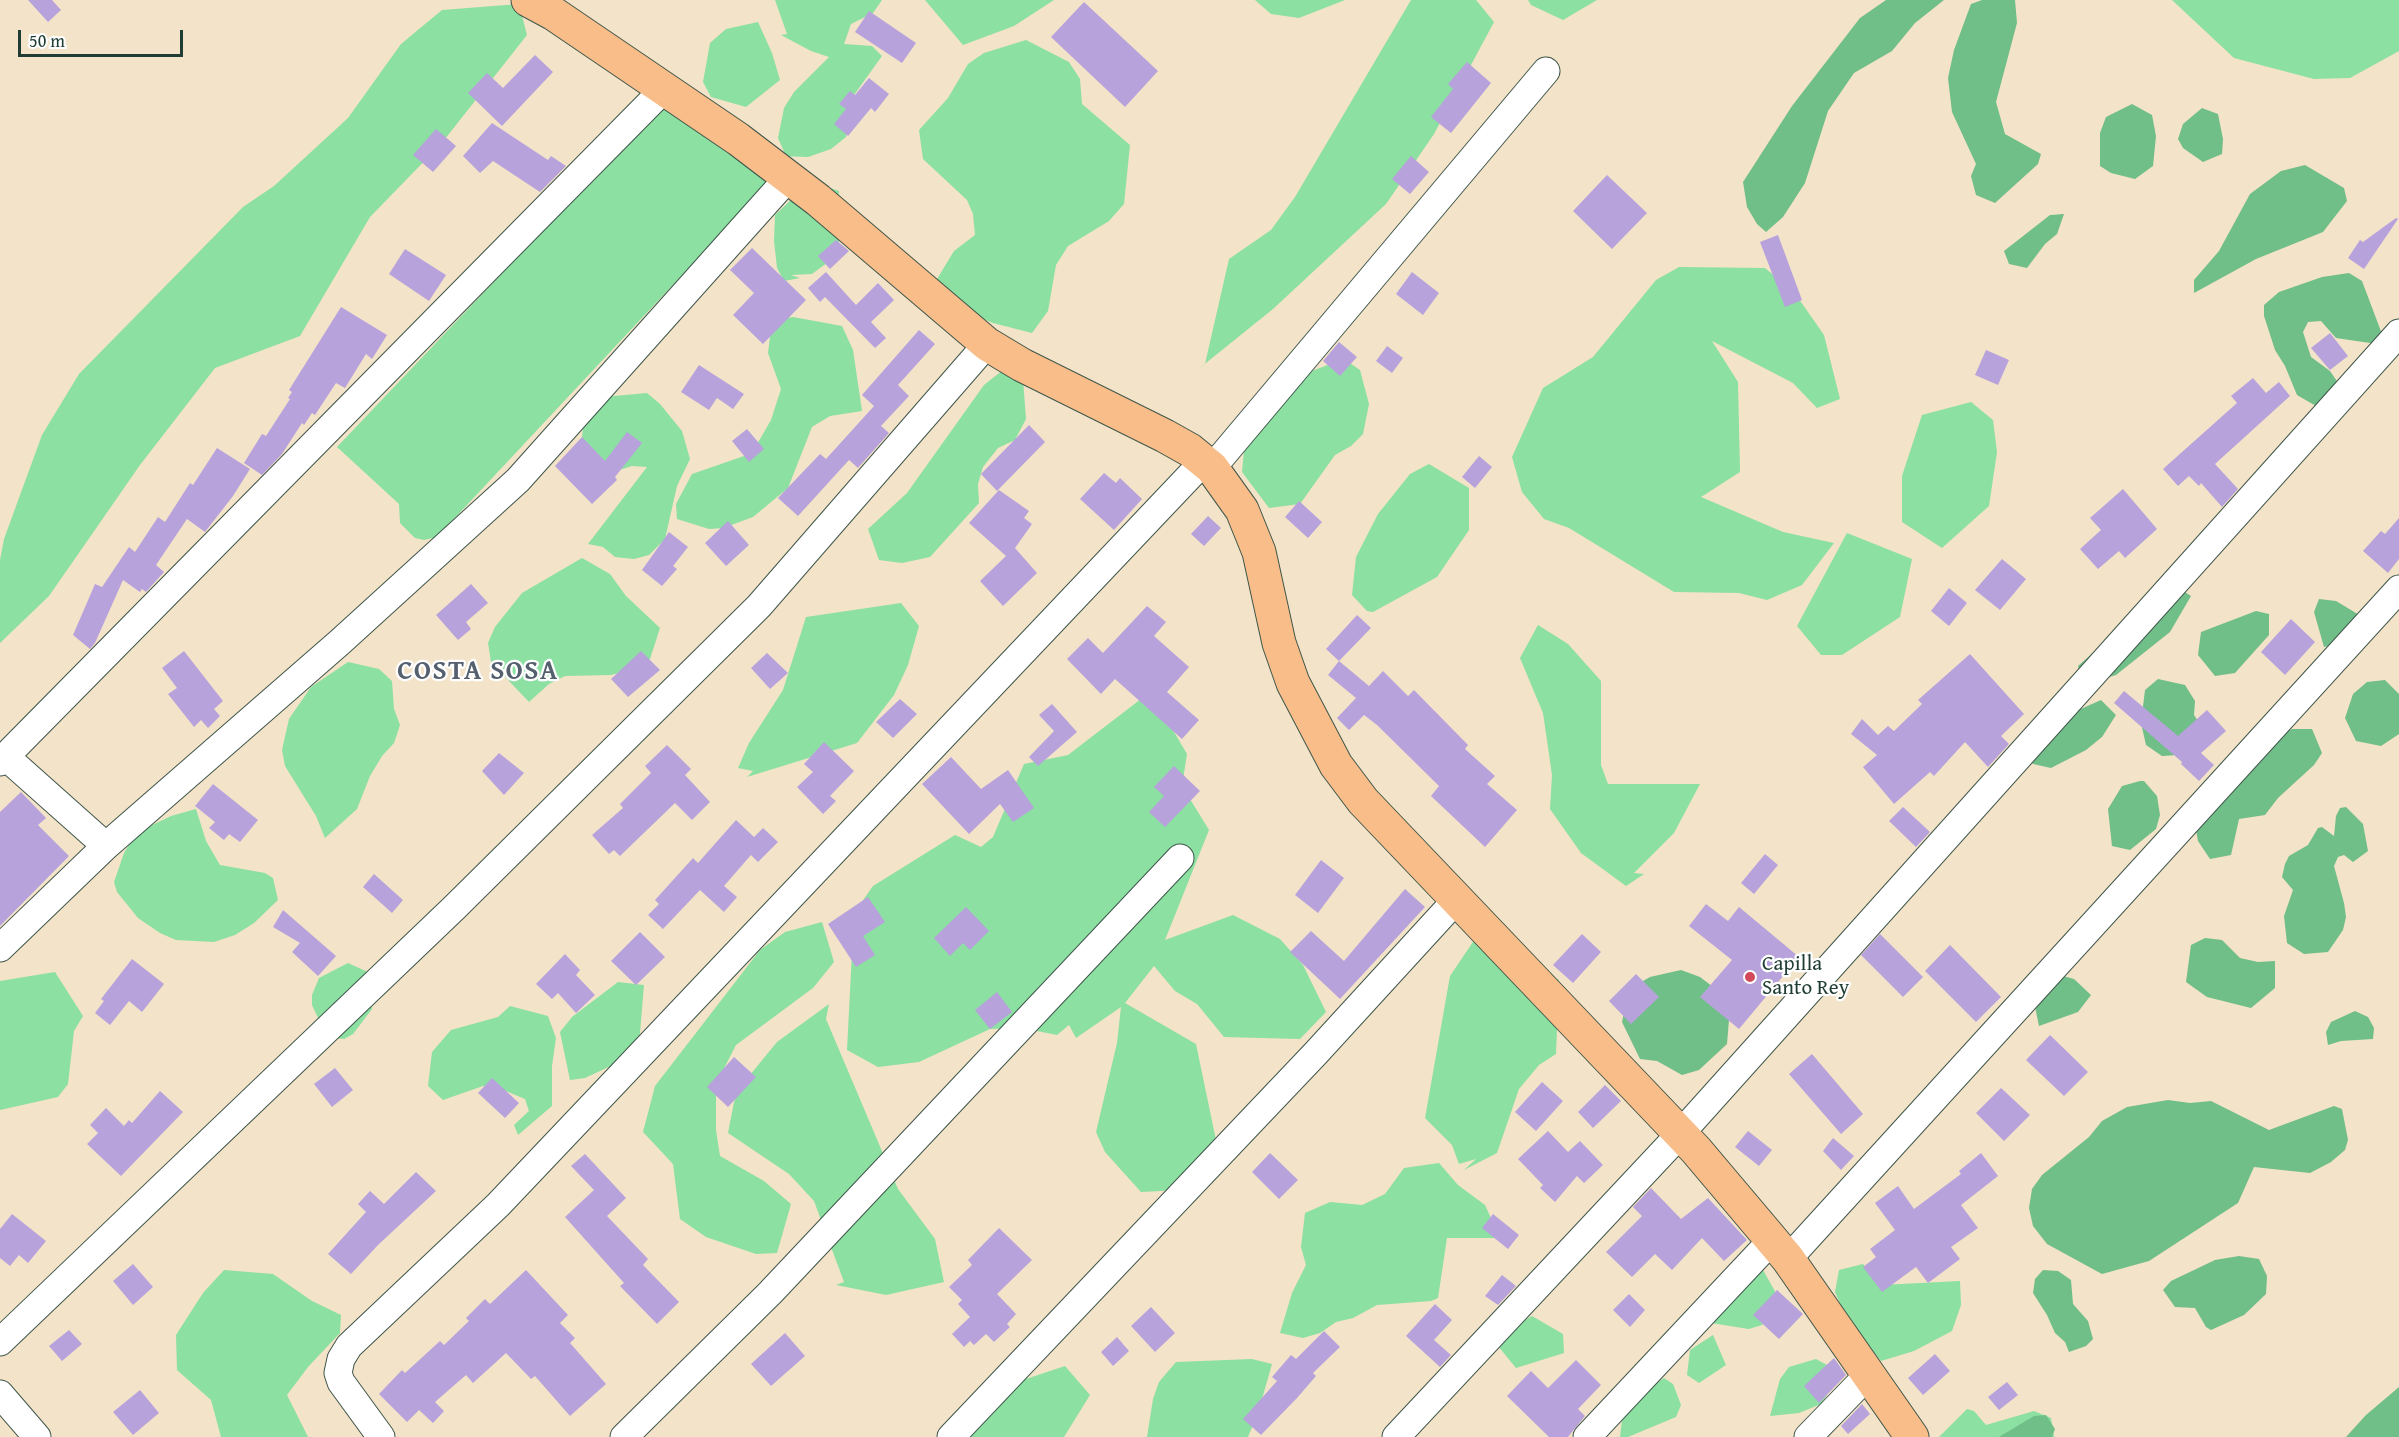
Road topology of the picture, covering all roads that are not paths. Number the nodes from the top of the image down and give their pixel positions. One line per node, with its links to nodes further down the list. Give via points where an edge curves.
1 (528, 0): 3 (main road)
2 (1546, 71): 7 (street)
3 (664, 89): 4 (main road); 9 (street)
4 (788, 178): 6 (main road); 10 (street, via 518,480)
5 (2399, 333): 14 (street)
6 (987, 344): 7 (main road, via 1165,436); 16 (street, via 759,606 454,908)
7 (1208, 464): 12 (main road, via 1242,510 1259,552 1279,643 1293,683 1336,765 1363,801); 20 (street, via 498,1205 349,1346 341,1359 341,1382)
8 (2399, 589): 15 (street)
9 (3, 759): 10 (street)
10 (106, 846): 13 (street)
11 (1180, 858): 21 (street, via 770,1293)
12 (1457, 899): 14 (main road); 22 (street)
13 (0, 948)
14 (1681, 1133): 15 (main road); 23 (street)
15 (1780, 1250): 17 (main road); 24 (street)
16 (0, 1342)
17 (1869, 1374): 25 (street); 26 (main road)
18 (0, 1394): 19 (street)
19 (37, 1437)
20 (381, 1437)
21 (624, 1437)
22 (951, 1437)
23 (1395, 1437)
24 (1587, 1437)
25 (1808, 1437)
26 (1912, 1437)

